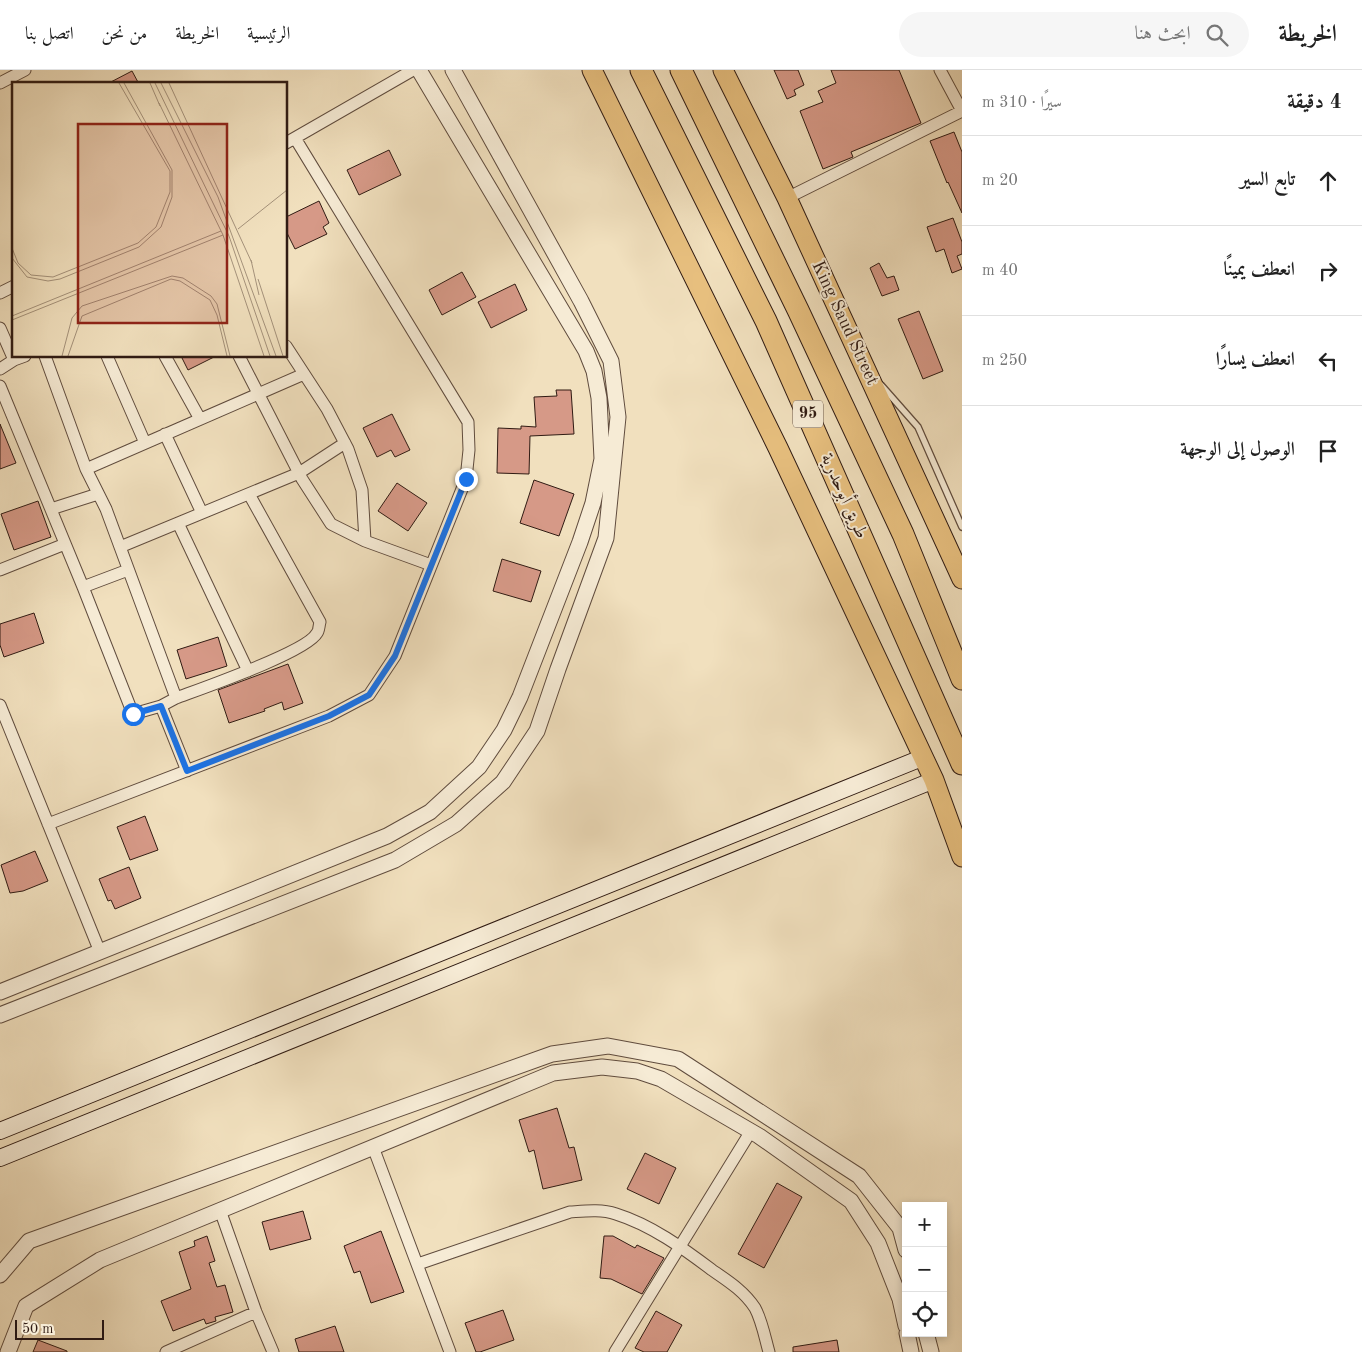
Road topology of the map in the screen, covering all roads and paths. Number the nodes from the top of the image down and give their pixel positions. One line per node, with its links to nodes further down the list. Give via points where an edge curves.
1 (26, 70): 10 (street)
2 (413, 70): 11 (street)
3 (419, 70): 59 (street, via 586,351 594,371 599,398 602,459 593,503 580,542 520,698 504,730 479,767 447,798 430,812 387,836)
4 (453, 70): 61 (street, via 611,361 618,417 606,538 537,731 503,782 456,824 395,860)
5 (592, 70): 53 (main road, via 778,448)
6 (641, 70): 54 (highway, طريق أبوحدرية / 95, via 766,321)
7 (681, 70): 49 (highway, طريق أبوحدرية / 95, via 899,525)
8 (723, 70): 12 (main road, King Saud Street)
9 (940, 70): 12 (street, via 962,111)
10 (0, 83)
11 (291, 140): 43 (street, via 468,422 466,479)
12 (787, 198): 23 (main road, King Saud Street)
13 (12, 287): 14 (street)
14 (0, 293)
15 (0, 328): 16 (street)
16 (12, 347)
17 (288, 349): 25 (street)
18 (19, 358): 24 (street)
19 (46, 358): 32 (street)
20 (108, 358): 30 (street)
21 (166, 358): 28 (street)
22 (240, 358): 27 (street)
23 (866, 368): 39 (lane, via 918,427); 46 (main road, King Saud Street)
24 (0, 369)
25 (304, 374): 27 (street); 31 (street)
26 (0, 386): 36 (street)
27 (258, 393): 28 (street); 33 (street)
28 (200, 419): 29 (street)
29 (164, 434): 30 (street); 37 (street)
30 (145, 443): 32 (street)
31 (345, 443): 33 (street); 40 (street, via 362,490)
32 (86, 469): 34 (street)
33 (299, 473): 35 (street); 40 (street, via 331,524)
34 (98, 494): 36 (street); 42 (street)
35 (249, 494): 37 (street); 48 (street, via 320,622 317,634 306,644)
36 (51, 509): 41 (street)
37 (202, 513): 38 (street)
38 (178, 523): 42 (street); 48 (street)
39 (962, 527)
40 (365, 541): 43 (street)
41 (65, 544): 44 (street); 47 (street)
42 (120, 547): 45 (street)
43 (431, 565): 55 (street, via 395,656 369,695 329,716)
44 (0, 570)
45 (128, 570): 47 (street); 50 (street)
46 (962, 579)
47 (84, 587): 52 (street, via 133,714)
48 (248, 671): 50 (street)
49 (962, 679)
50 (176, 698): 52 (street)
51 (0, 705): 57 (street)
52 (161, 706): 55 (street)
53 (924, 757): 56 (main road); 62 (main road)
54 (962, 764)
55 (187, 771): 57 (street)
56 (934, 780): 58 (main road); 65 (main road)
57 (48, 824): 59 (street)
58 (962, 857)
59 (100, 952): 60 (street)
60 (0, 992)
61 (0, 1015)
62 (0, 1131)
63 (751, 1132): 64 (street, via 661,1079 637,1071 602,1067 553,1073); 67 (street); 71 (street, via 851,1200 878,1243)
64 (373, 1147): 66 (street); 69 (street)
65 (0, 1158)
66 (220, 1210): 72 (street); 75 (street, via 100,1260 26,1306)
67 (679, 1246): 69 (street, via 615,1213 592,1210 570,1212); 79 (street); 80 (street, via 740,1290 755,1309)
68 (905, 1247): 70 (street, via 900,1228 859,1176 678,1059 608,1046 552,1054 29,1241)
69 (418, 1264): 78 (street)
70 (0, 1274)
71 (902, 1308)
72 (256, 1312): 76 (street); 77 (street)
73 (908, 1337): 81 (street)
74 (927, 1337): 82 (street)
75 (8, 1352)
76 (166, 1352)
77 (273, 1352)
78 (450, 1352)
79 (615, 1352)
80 (769, 1352)
81 (911, 1352)
82 (931, 1352)

